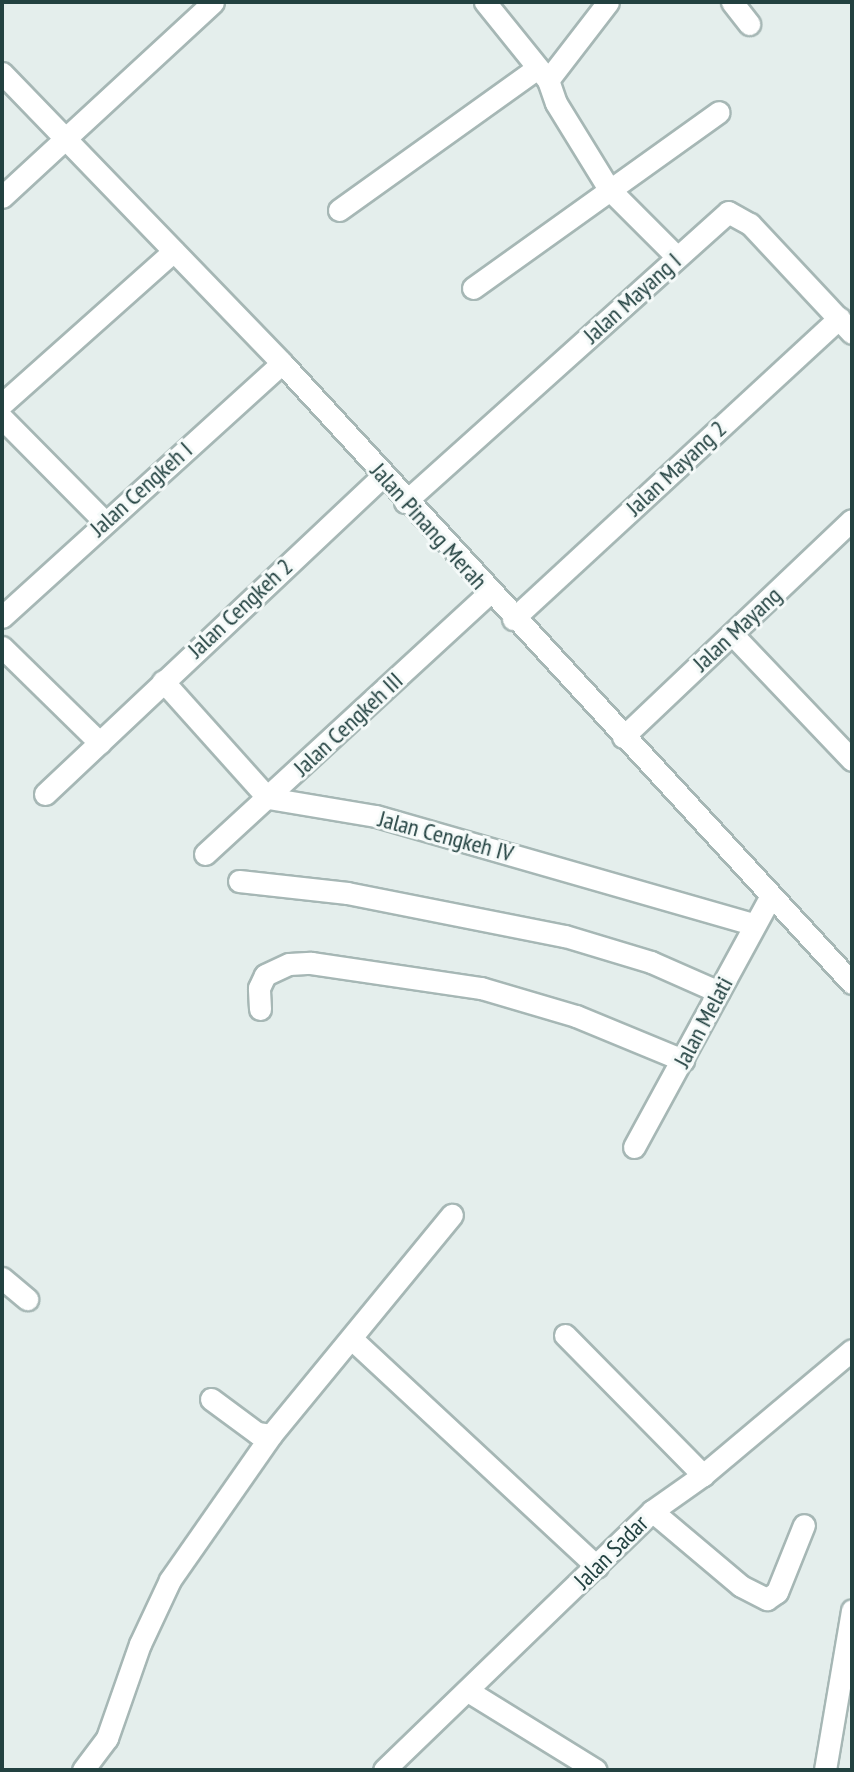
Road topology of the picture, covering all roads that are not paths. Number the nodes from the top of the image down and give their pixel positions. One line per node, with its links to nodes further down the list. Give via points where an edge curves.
1 (213, 2): 9 (street, via 133,71)
2 (485, 2): 7 (street)
3 (608, 2): 7 (street)
4 (732, 2): 5 (street)
5 (750, 24)
6 (2, 72): 9 (street, Jalan Pinang Merah)
7 (542, 74): 10 (street); 12 (street)
8 (719, 112): 10 (street)
9 (66, 141): 11 (street); 13 (street, Jalan Pinang Merah)
10 (609, 189): 14 (street); 15 (street)
11 (2, 197)
12 (339, 209)
13 (174, 251): 17 (street, Jalan Pinang Merah); 18 (street)
14 (677, 257): 16 (street, Jalan Mayang I, via 715,220 728,212 737,213); 21 (street, Jalan Mayang I)
15 (473, 288)
16 (846, 326): 26 (street, Jalan Mayang 2)
17 (282, 363): 20 (street, Jalan Pinang Merah); 22 (street, Jalan Cengkeh I)
18 (2, 404)
19 (2, 418): 22 (street)
20 (383, 476): 21 (street, Jalan Pinang Merah); 29 (street, Jalan Cengkeh 2)
21 (405, 502): 24 (street, Jalan Pinang Merah)
22 (104, 522): 25 (street, Jalan Cengkeh I)
23 (848, 532): 27 (street, Jalan Mayang)
24 (489, 593): 26 (street, Jalan Pinang Merah); 34 (street, Jalan Cengkeh III)
25 (2, 617)
26 (513, 619): 30 (street, Jalan Pinang Merah)
27 (732, 634): 30 (street, Jalan Mayang); 32 (street)
28 (2, 647): 31 (street)
29 (168, 688): 31 (street, Jalan Cengkeh 2); 34 (street)
30 (622, 737): 37 (street, Jalan Pinang Merah)
31 (100, 743): 33 (street, Jalan Cengkeh 2)
32 (852, 760)
33 (45, 794)
34 (268, 798): 35 (street, Jalan Cengkeh III); 38 (street, Jalan Cengkeh IV, via 376,816)
35 (205, 854)
36 (239, 881): 40 (street, via 347,893 565,936 651,962)
37 (771, 896): 38 (street, Jalan Melati); 39 (street, Jalan Pinang Merah)
38 (755, 925): 40 (street, Jalan Melati)
39 (852, 983)
40 (719, 992): 42 (street, Jalan Melati)
41 (260, 1009): 42 (street, via 259,988 265,975 289,964 311,963 481,988 576,1016)
42 (682, 1060): 43 (street, Jalan Melati)
43 (634, 1147)
44 (452, 1214): 48 (street)
45 (2, 1278): 46 (street)
46 (27, 1300)
47 (565, 1335): 52 (street)
48 (353, 1340): 51 (street); 55 (street)
49 (852, 1350): 52 (street, Jalan Sadar)
50 (211, 1399): 51 (street, via 257,1433)
51 (271, 1435): 59 (street, via 170,1580 140,1644 107,1738)
52 (703, 1475): 53 (street, Jalan Sadar)
53 (652, 1511): 54 (street, via 741,1586 767,1599 777,1592); 55 (street, Jalan Sadar)
54 (804, 1525)
55 (597, 1567): 58 (street, Jalan Sadar)
56 (852, 1610): 57 (street)
57 (846, 1668): 62 (street)
58 (468, 1691): 60 (street, Jalan Sadar); 61 (street)
59 (83, 1770)
60 (384, 1770)
61 (596, 1770)
62 (825, 1770)

